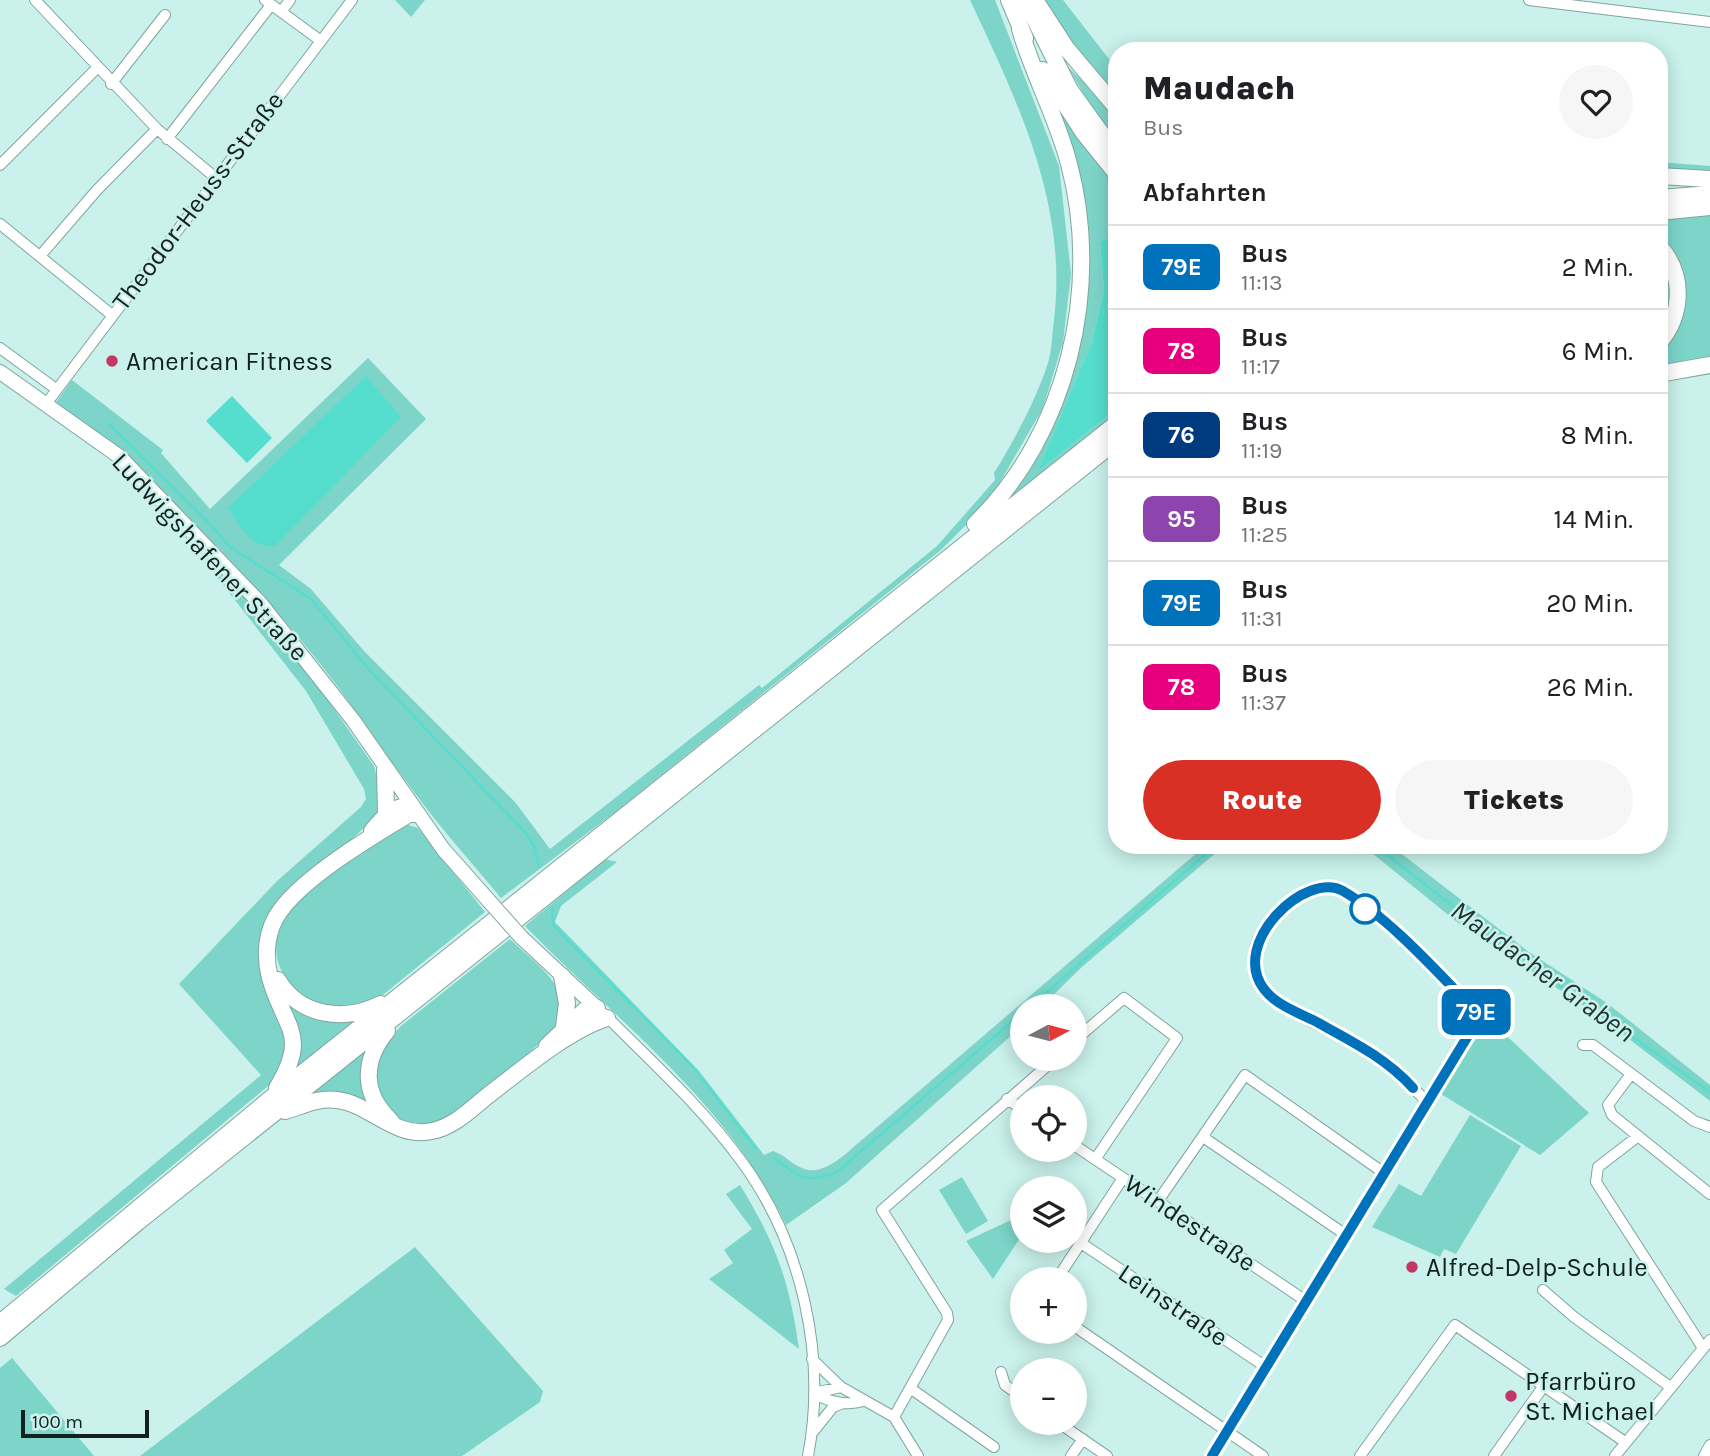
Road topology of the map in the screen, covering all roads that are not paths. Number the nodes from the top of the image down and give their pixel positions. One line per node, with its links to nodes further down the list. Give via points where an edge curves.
1 (35, 0): 14 (street)
2 (290, 0): 9 (street)
3 (352, 0): 13 (street, Theodor-Heuss-Straße)
4 (1009, 0): 12 (highway)
5 (1025, 0): 19 (highway, via 1069,90)
6 (1035, 0): 16 (highway, via 1067,49)
7 (1530, 0): 11 (street)
8 (268, 2): 9 (street); 18 (street)
9 (281, 12): 13 (street)
10 (165, 15): 15 (street)
11 (1710, 22)
12 (1020, 29): 20 (highway, via 1063,101); 42 (highway, via 1061,137 1076,195 1081,257 1070,351 1055,401 1009,486)
13 (321, 41): 23 (street, Theodor-Heuss-Straße)
14 (97, 68): 15 (street); 21 (street)
15 (111, 83): 17 (street)
16 (1108, 98)
17 (157, 129): 18 (street); 30 (street)
18 (167, 139): 23 (street)
19 (1108, 143)
20 (1108, 162)
21 (0, 165)
22 (1668, 177): 24 (highway)
23 (216, 178): 32 (street, Theodor-Heuss-Straße)
24 (1710, 179)
25 (1710, 194): 26 (highway)
26 (1668, 197)
27 (1710, 207): 28 (highway)
28 (1668, 211)
29 (0, 225): 30 (street)
30 (40, 256): 32 (street)
31 (1668, 259): 33 (highway, via 1679,288 1676,314)
32 (112, 315): 38 (street, Theodor-Heuss-Straße)
33 (1668, 328)
34 (0, 348): 38 (street)
35 (1710, 365): 36 (highway)
36 (1668, 372)
37 (0, 373): 39 (main road, Ludwigshafener Straße)
38 (56, 389): 39 (street, Theodor-Heuss-Straße)
39 (46, 404): 43 (main road, Ludwigshafener Straße, via 120,457 261,604 353,720)
40 (1108, 430): 42 (highway)
41 (1108, 447): 49 (highway)
42 (914, 584): 49 (highway)
43 (385, 770): 44 (main road, Ludwigshafener Straße); 45 (highway)
44 (412, 812): 45 (highway, via 403,806); 46 (highway); 48 (main road, Ludwigshafener Straße, bridge)
45 (386, 814): 46 (highway)
46 (363, 841): 47 (highway, via 279,912 269,937)
47 (268, 962): 49 (highway, via 285,991 322,1013 344,1015); 60 (highway, via 270,979 294,1039 293,1055)
48 (562, 976): 50 (main road, Ludwigshafener Straße); 51 (highway, via 567,1003)
49 (408, 998): 60 (highway); 62 (highway, via 377,1043 368,1070 372,1098)
50 (599, 1016): 51 (highway, via 586,1009); 54 (highway); 80 (street, via 727,1142 760,1190 780,1230 803,1297)
51 (564, 1027): 54 (highway)
52 (1087, 1030): 66 (street, via 1124,998 1177,1038)
53 (1583, 1045): 56 (street, via 1593,1045)
54 (539, 1056): 62 (highway, via 444,1127 422,1132)
55 (1041, 1071): 57 (street)
56 (1631, 1074): 61 (street, via 1694,1121); 64 (street, via 1608,1105 1612,1115)
57 (1007, 1099): 58 (street); 86 (street, via 882,1210 947,1313 945,1328)
58 (1010, 1101)
59 (1427, 1102): 59 (street, via 1379,1057 1265,991 1254,965 1255,947 1262,932 1311,889 1343,891 1402,937 1480,1016); 67 (street)
60 (273, 1107): 62 (highway, via 335,1099); 76 (highway); 78 (highway)
61 (1710, 1127)
62 (398, 1128)
63 (1203, 1137): 67 (street, via 1245,1075); 70 (street); 72 (street)
64 (1637, 1137): 69 (street); 79 (street, via 1598,1167 1596,1182)
65 (1087, 1153): 66 (street, Windestraße)
66 (1096, 1158): 68 (street, Windestraße)
67 (1384, 1173): 72 (street)
68 (1123, 1178): 70 (street, Windestraße); 71 (street)
69 (1710, 1194)
70 (1158, 1201): 75 (street, Windestraße)
71 (1087, 1234)
72 (1346, 1236): 75 (street)
73 (1087, 1247): 81 (street, Leinstraße)
74 (1543, 1290): 83 (street)
75 (1306, 1301): 81 (street)
76 (0, 1323)
77 (1087, 1335): 92 (street)
78 (0, 1338)
79 (1706, 1344): 83 (street)
80 (812, 1359): 84 (street); 88 (street)
81 (1266, 1367): 92 (street)
82 (1001, 1372): 87 (street)
83 (1669, 1386): 96 (street)
84 (841, 1387): 88 (street); 89 (street)
85 (1543, 1387): 96 (street); 99 (street, via 1455,1325); 106 (street)
86 (910, 1388): 91 (street); 98 (street)
87 (1010, 1389)
88 (814, 1393): 90 (street); 93 (street)
89 (863, 1401): 90 (street); 91 (street)
90 (843, 1403): 93 (street, via 833,1407)
91 (894, 1417): 101 (street)
92 (1226, 1432): 104 (street); 105 (street)
93 (812, 1434): 100 (street)
94 (1077, 1435): 95 (street)
95 (1083, 1439): 102 (street); 103 (street)
96 (1625, 1442): 107 (street)
97 (1710, 1445): 108 (street)
98 (994, 1447)
99 (1361, 1455)
100 (808, 1456)
101 (918, 1456)
102 (1071, 1456)
103 (1107, 1456)
104 (1212, 1456)
105 (1263, 1456)
106 (1494, 1456)
107 (1615, 1456)
108 (1704, 1456)

